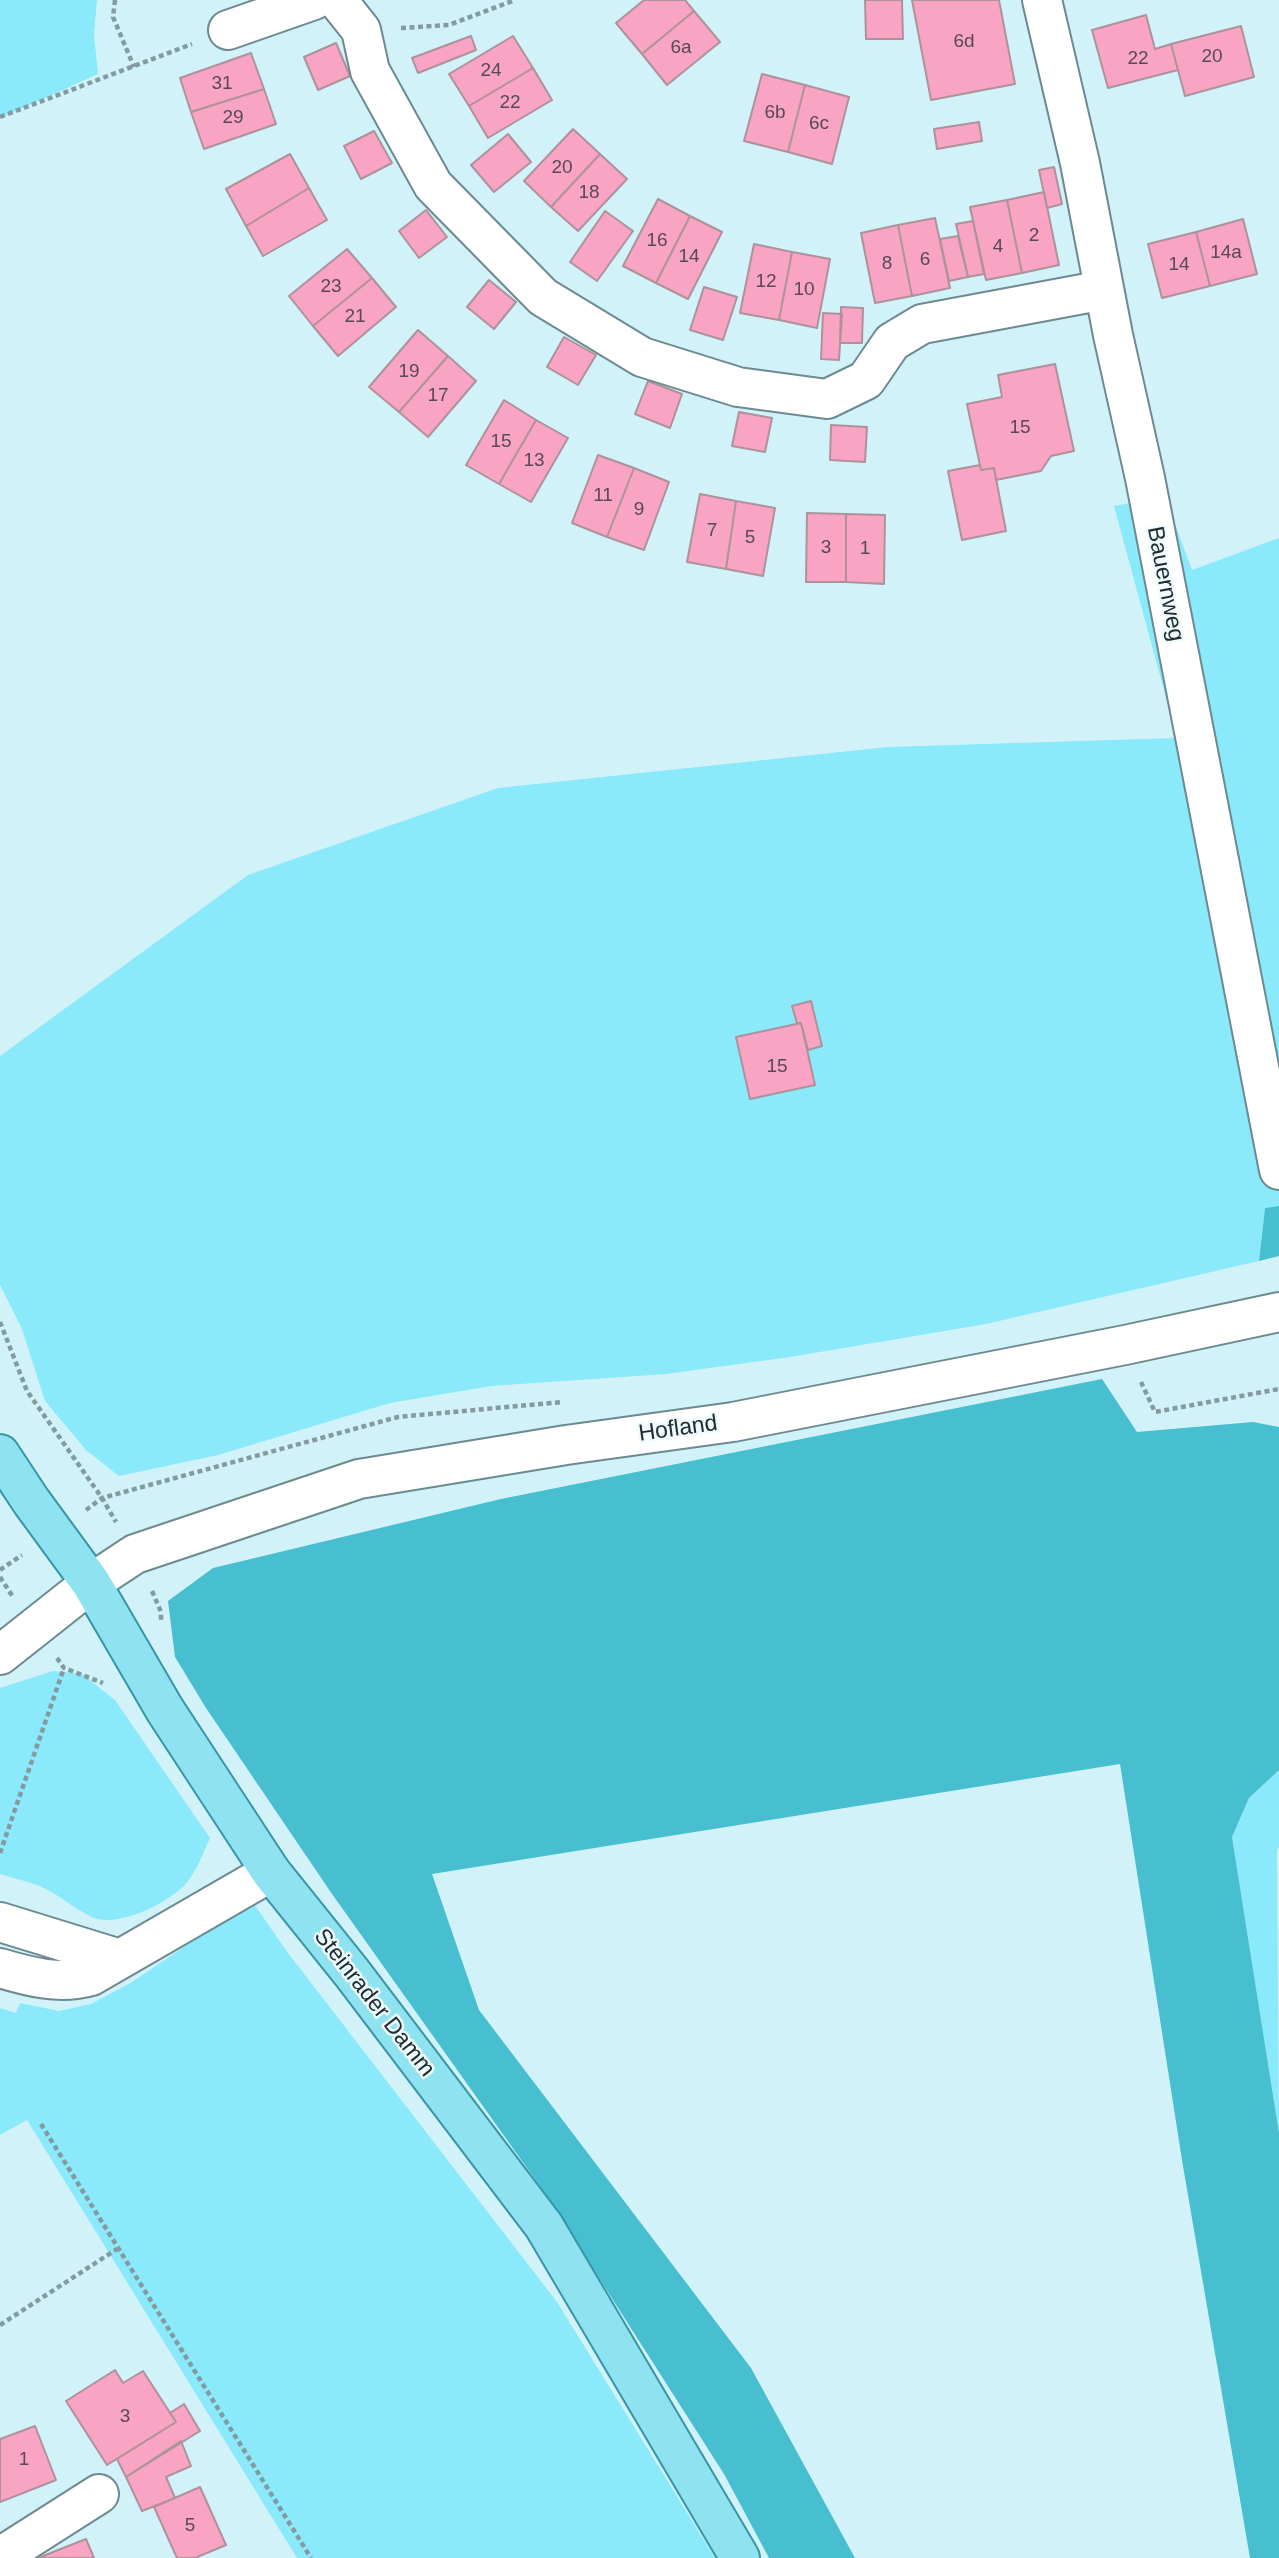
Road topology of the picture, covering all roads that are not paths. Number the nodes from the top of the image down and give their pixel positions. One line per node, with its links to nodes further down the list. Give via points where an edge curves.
1 (314, 0): 4 (street)
2 (337, 0): 5 (street, via 361,30 370,71 433,185 543,297 642,357 738,387 827,399 866,380 892,342 922,324)
3 (1042, 0): 5 (street, Bauernweg)
4 (229, 30)
5 (1104, 290): 6 (street, Bauernweg, via 1145,478)
6 (1279, 1170)
7 (1279, 1312): 9 (street, Hofland, via 733,1422 359,1479 135,1554)
8 (0, 1454): 9 (main road, Steinrader Damm)
9 (91, 1583): 10 (street, Hofland); 11 (main road, Steinrader Damm)
10 (0, 1655)
11 (271, 1872): 13 (street); 17 (main road, Steinrader Damm, via 544,2227)
12 (0, 1922): 13 (street)
13 (120, 1959): 14 (street, via 90,1976 65,1981)
14 (0, 1968)
15 (99, 2494): 16 (street)
16 (0, 2557)
17 (740, 2558)

